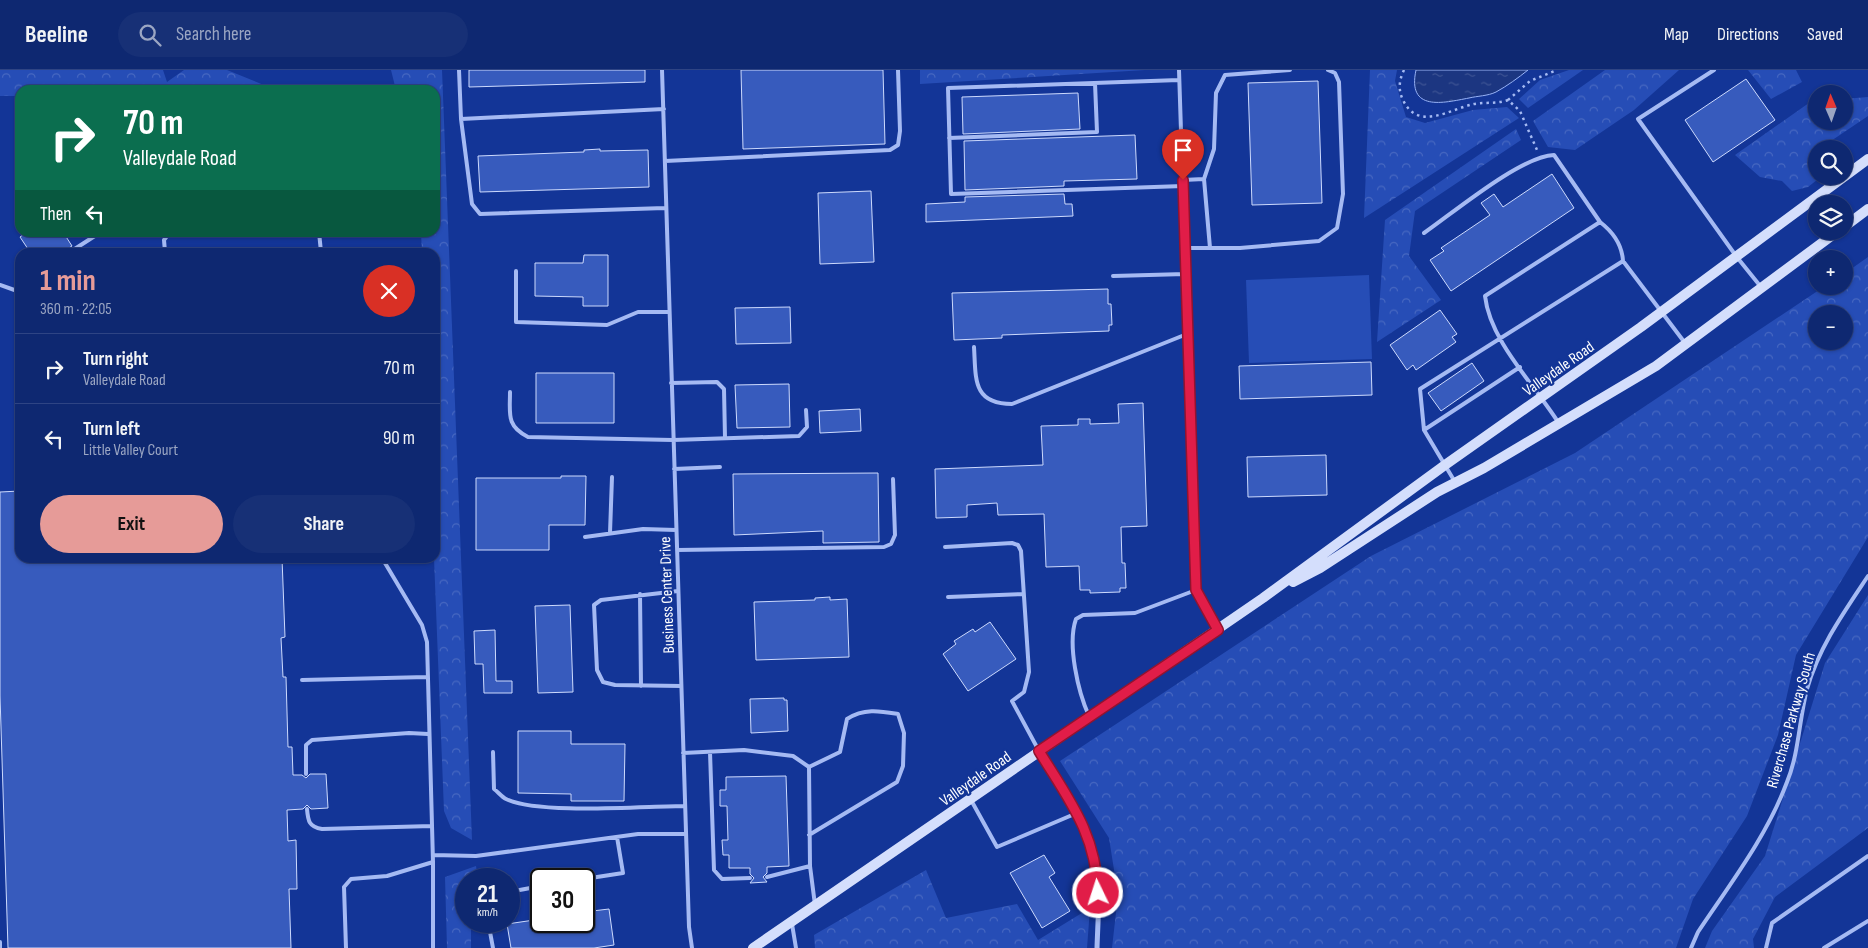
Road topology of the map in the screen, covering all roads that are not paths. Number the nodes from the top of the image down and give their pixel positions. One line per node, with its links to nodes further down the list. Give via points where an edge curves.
1 (458, 70): 11 (lane)
2 (662, 70): 10 (lane, Business Center Drive)
3 (898, 70): 14 (lane, via 900,130 898,145 890,150)
4 (1179, 70): 8 (lane)
5 (1290, 70): 15 (lane, via 1225,75 1216,93 1214,149)
6 (1328, 70): 27 (lane, via 1335,73 1339,82 1343,194 1337,228 1319,241)
7 (1714, 70): 28 (lane, via 1638,118)
8 (1179, 80): 9 (lane); 16 (lane)
9 (1095, 83): 12 (lane, via 948,88); 12 (lane, via 1097,132)
10 (664, 109): 11 (lane); 14 (lane, Business Center Drive)
11 (461, 119): 18 (lane, via 472,204 480,214)
12 (949, 138): 17 (lane, via 951,194)
13 (1868, 159): 28 (main road, Valleydale Road)
14 (665, 162): 18 (lane, Business Center Drive)
15 (1204, 179): 16 (lane); 27 (lane)
16 (1183, 180): 17 (lane)
17 (1183, 186): 26 (lane)
18 (665, 208): 37 (lane, Business Center Drive)
19 (1868, 209): 20 (main road)
20 (1853, 220)
21 (1600, 222): 22 (lane, via 1554,155 1540,157 1511,172); 29 (lane, via 1618,243); 39 (lane, via 1485,296 1487,311)
22 (1424, 233)
23 (93, 237): 25 (lane)
24 (1825, 240): 34 (main road, Valleydale Road)
25 (76, 248)
26 (1185, 248): 27 (lane); 31 (lane)
27 (1210, 248)
28 (1736, 256): 34 (lane); 36 (main road, Valleydale Road)
29 (1623, 261): 36 (lane); 39 (lane)
30 (516, 271): 37 (lane, via 516,322 607,324 638,312)
31 (1185, 274): 32 (lane); 38 (lane)
32 (1113, 276)
33 (0, 285): 35 (lane)
34 (1761, 286): 40 (main road, Valleydale Road)
35 (15, 289)
36 (1662, 311): 40 (lane); 45 (main road, Valleydale Road)
37 (669, 312): 43 (lane, Business Center Drive)
38 (1187, 334): 41 (lane, via 1012,404 990,401 980,392); 64 (lane)
39 (1500, 338): 42 (lane); 48 (lane, via 1420,389)
40 (1686, 344): 47 (main road, Valleydale Road, via 1620,389)
41 (974, 347)
42 (1520, 367): 45 (lane); 48 (lane)
43 (672, 384): 49 (lane, via 722,384); 50 (lane, Business Center Drive)
44 (510, 392): 50 (lane, via 511,423 528,437)
45 (1543, 397): 47 (lane); 51 (main road, Valleydale Road)
46 (806, 410): 49 (lane, via 807,427 799,436)
47 (1560, 424): 56 (main road, Valleydale Road)
48 (1424, 430): 51 (lane)
49 (725, 438): 50 (lane)
50 (673, 440): 53 (lane, Business Center Drive)
51 (1445, 465): 56 (lane); 69 (main road, Valleydale Road)
52 (720, 467): 53 (lane)
53 (674, 469): 57 (lane, Business Center Drive)
54 (612, 476): 58 (lane)
55 (893, 479): 61 (lane, via 895,536 891,544 884,547)
56 (1455, 482): 69 (main road, Valleydale Road, via 1320,568)
57 (676, 530): 58 (lane); 61 (lane, Business Center Drive)
58 (610, 533): 59 (lane)
59 (585, 537)
60 (945, 547): 67 (lane, via 1018,545 1021,551)
61 (677, 550): 65 (lane, Business Center Drive)
62 (385, 563): 71 (lane, via 425,633)
63 (1868, 576): 111 (lane, Riverchase Parkway South, via 1837,621 1817,660 1807,692 1796,751 1782,795 1769,822)
64 (1196, 590): 70 (lane); 75 (lane, via 1135,613 1083,615 1076,619 1076,675 1081,698)
65 (678, 591): 66 (lane); 74 (lane, Business Center Drive)
66 (640, 594): 73 (lane); 73 (lane, via 601,600 594,605 597,670 602,682)
67 (1022, 594): 68 (lane); 77 (lane, via 1028,682 1024,692 1012,701)
68 (948, 597)
69 (1263, 598): 70 (main road, Valleydale Road)
70 (1218, 630): 75 (main road, Valleydale Road)
71 (427, 677): 72 (lane); 76 (lane)
72 (302, 680)
73 (641, 686): 74 (lane)
74 (681, 686): 80 (lane, Business Center Drive)
75 (1090, 717): 77 (main road, Valleydale Road)
76 (428, 734): 82 (lane, via 312,740 306,745); 87 (lane)
77 (1039, 751): 83 (main road, Valleydale Road); 86 (street)
78 (493, 752): 84 (lane, via 494,789 505,799 558,807)
79 (710, 752): 80 (lane); 81 (lane, via 744,750 793,756); 97 (lane, via 714,870 722,879)
80 (683, 753): 84 (lane, Business Center Drive)
81 (809, 767): 89 (lane); 89 (lane, via 840,752 847,719 857,713 876,710 898,714 904,733 903,766 897,782)
82 (306, 774)
83 (971, 800): 86 (lane, via 997,847); 98 (main road, Valleydale Road)
84 (685, 806): 88 (lane, Business Center Drive)
85 (307, 809): 87 (lane, via 308,822 314,828)
86 (1077, 813): 110 (street, via 1092,846 1098,874)
87 (432, 826): 91 (lane)
88 (686, 834): 90 (lane); 107 (lane, Business Center Drive)
89 (809, 835): 94 (lane)
90 (617, 837): 91 (lane, via 476,856); 96 (lane, via 623,873)
91 (433, 855): 93 (lane)
92 (1868, 856): 112 (lane, via 1772,923)
93 (433, 862): 104 (lane, via 388,876 351,879 344,887); 105 (lane)
94 (810, 866): 95 (lane); 98 (lane)
95 (767, 877)
96 (595, 878)
97 (750, 878)
98 (815, 905): 100 (main road, Valleydale Road)
99 (1868, 921): 113 (lane)
100 (791, 922): 108 (main road, Valleydale Road); 109 (lane)
101 (490, 933): 106 (lane)
102 (0, 942): 103 (lane)
103 (0, 948)
104 (346, 948)
105 (433, 948)
106 (493, 948)
107 (692, 948)
108 (753, 948)
109 (796, 948)
110 (1097, 948)
111 (1691, 948)
112 (1766, 948)
113 (1824, 948)

